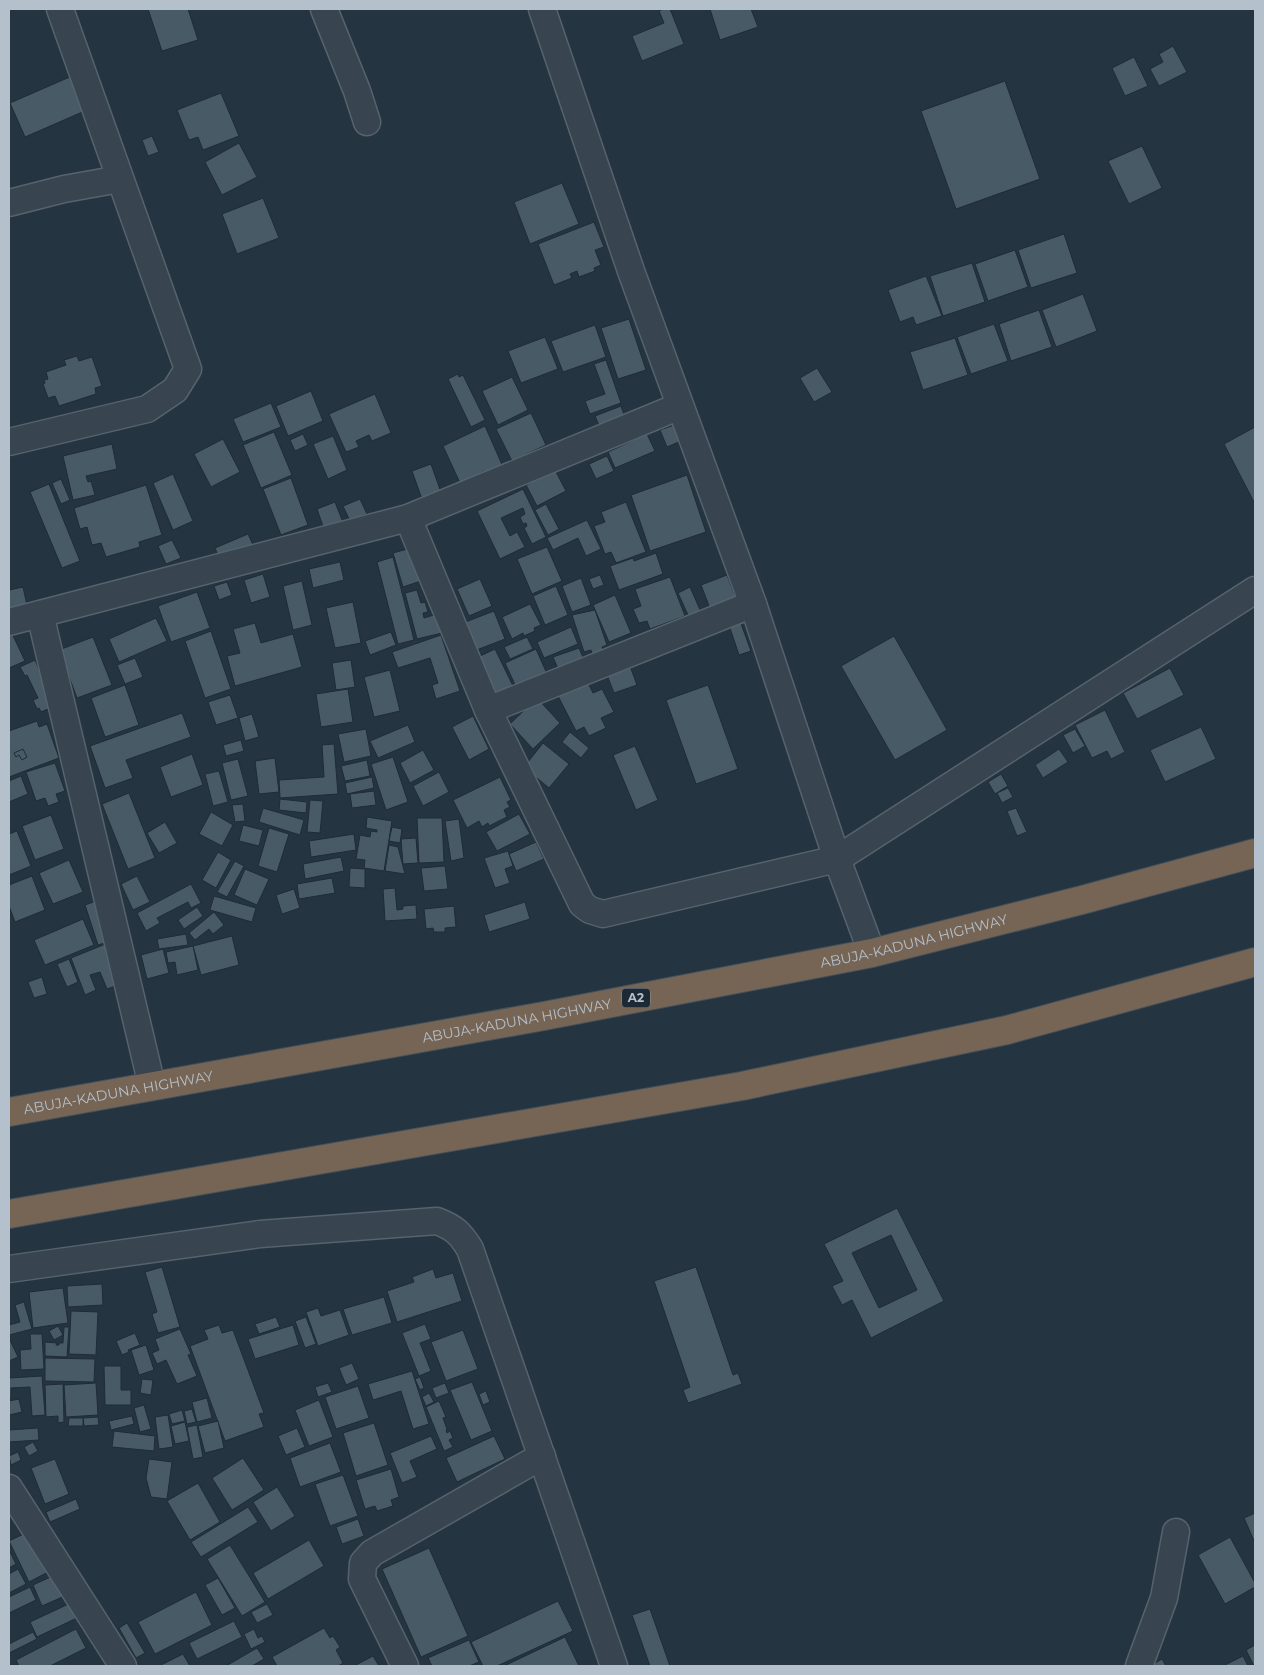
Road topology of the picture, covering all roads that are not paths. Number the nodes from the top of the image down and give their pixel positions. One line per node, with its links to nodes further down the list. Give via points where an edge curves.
1 (60, 9): 5 (street)
2 (324, 9): 4 (street)
3 (542, 9): 7 (street)
4 (368, 122)
5 (120, 179): 6 (street); 8 (street, via 188,370 175,390 146,409)
6 (9, 203)
7 (680, 406): 9 (street); 11 (street)
8 (9, 442)
9 (408, 518): 12 (street); 14 (street)
10 (1255, 590): 16 (street)
11 (753, 604): 14 (street); 16 (street)
12 (40, 614): 13 (street); 19 (street)
13 (9, 622)
14 (488, 710): 16 (street, via 582,904 590,910 603,914)
15 (1255, 852): 17 (highway, ABUJA-KADUNA HIGHWAY / A2)
16 (838, 859): 17 (street)
17 (872, 953): 19 (highway, ABUJA-KADUNA HIGHWAY / A2)
18 (1255, 962): 21 (highway, via 1007,1030 742,1086)
19 (152, 1086): 20 (highway, ABUJA-KADUNA HIGHWAY / A2)
20 (9, 1112)
21 (9, 1214)
22 (9, 1269): 23 (street, via 260,1234 437,1221 454,1228 470,1249)
23 (542, 1456): 27 (street, via 372,1552 363,1563 362,1579); 28 (street)
24 (9, 1488): 26 (street)
25 (1176, 1532): 29 (street, via 1164,1598)
26 (123, 1666)
27 (405, 1666)
28 (614, 1666)
29 (1139, 1666)

